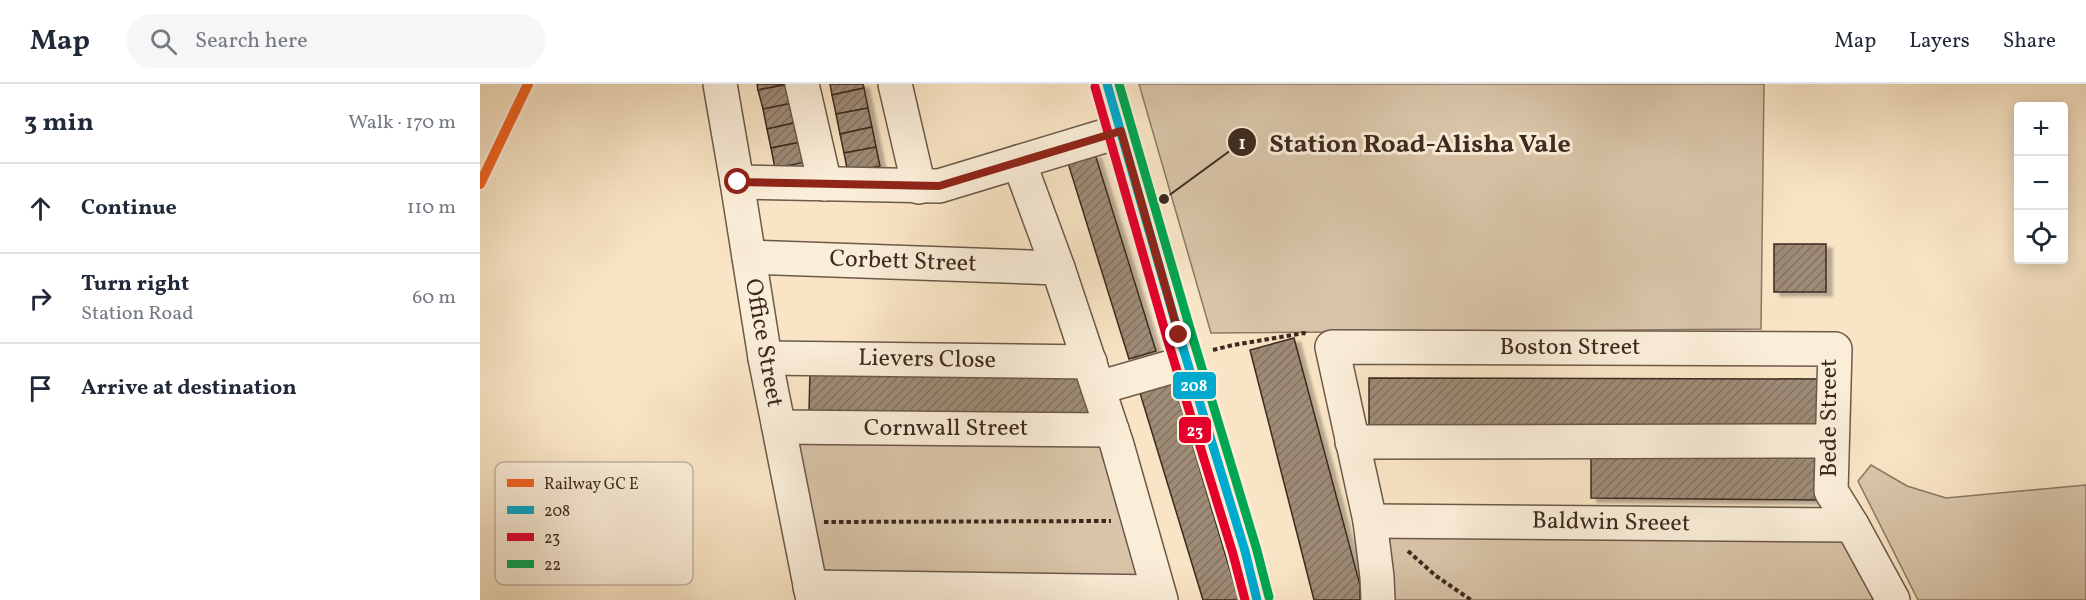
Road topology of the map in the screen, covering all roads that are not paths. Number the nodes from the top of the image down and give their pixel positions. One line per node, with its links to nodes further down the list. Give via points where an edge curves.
1 (720, 84): 7 (street, Office Street)
2 (802, 84): 8 (street)
3 (895, 84): 9 (street)
4 (1107, 84): 5 (main road)
5 (1121, 131): 6 (street); 14 (main road)
6 (1019, 162): 9 (street, via 939,186); 11 (street)
7 (738, 182): 8 (street); 10 (street, Office Street)
8 (825, 184): 9 (street)
9 (919, 187)
10 (749, 257): 11 (street, Corbett Street); 13 (street, Office Street)
11 (1058, 268): 15 (street)
12 (1808, 338): 18 (street, Bede Street, via 1835,349); 19 (street, Boston Street, via 1332,347)
13 (765, 358): 15 (street, Lievers Close); 16 (street, Office Street)
14 (1188, 362): 15 (street, Lievers Close); 24 (main road)
15 (1094, 375): 17 (street)
16 (778, 427): 17 (street, Cornwall Street); 22 (street, Office Street)
17 (1112, 430): 23 (street)
18 (1831, 441): 19 (street); 21 (street, Bede Street, via 1831,491)
19 (1352, 442): 20 (street)
20 (1370, 521): 21 (street, Baldwin Sreeet); 25 (street)
21 (1852, 525): 26 (street, Bede Street)
22 (812, 593): 23 (street)
23 (1160, 596)
24 (1257, 600)
25 (1378, 600)
26 (1893, 600)

